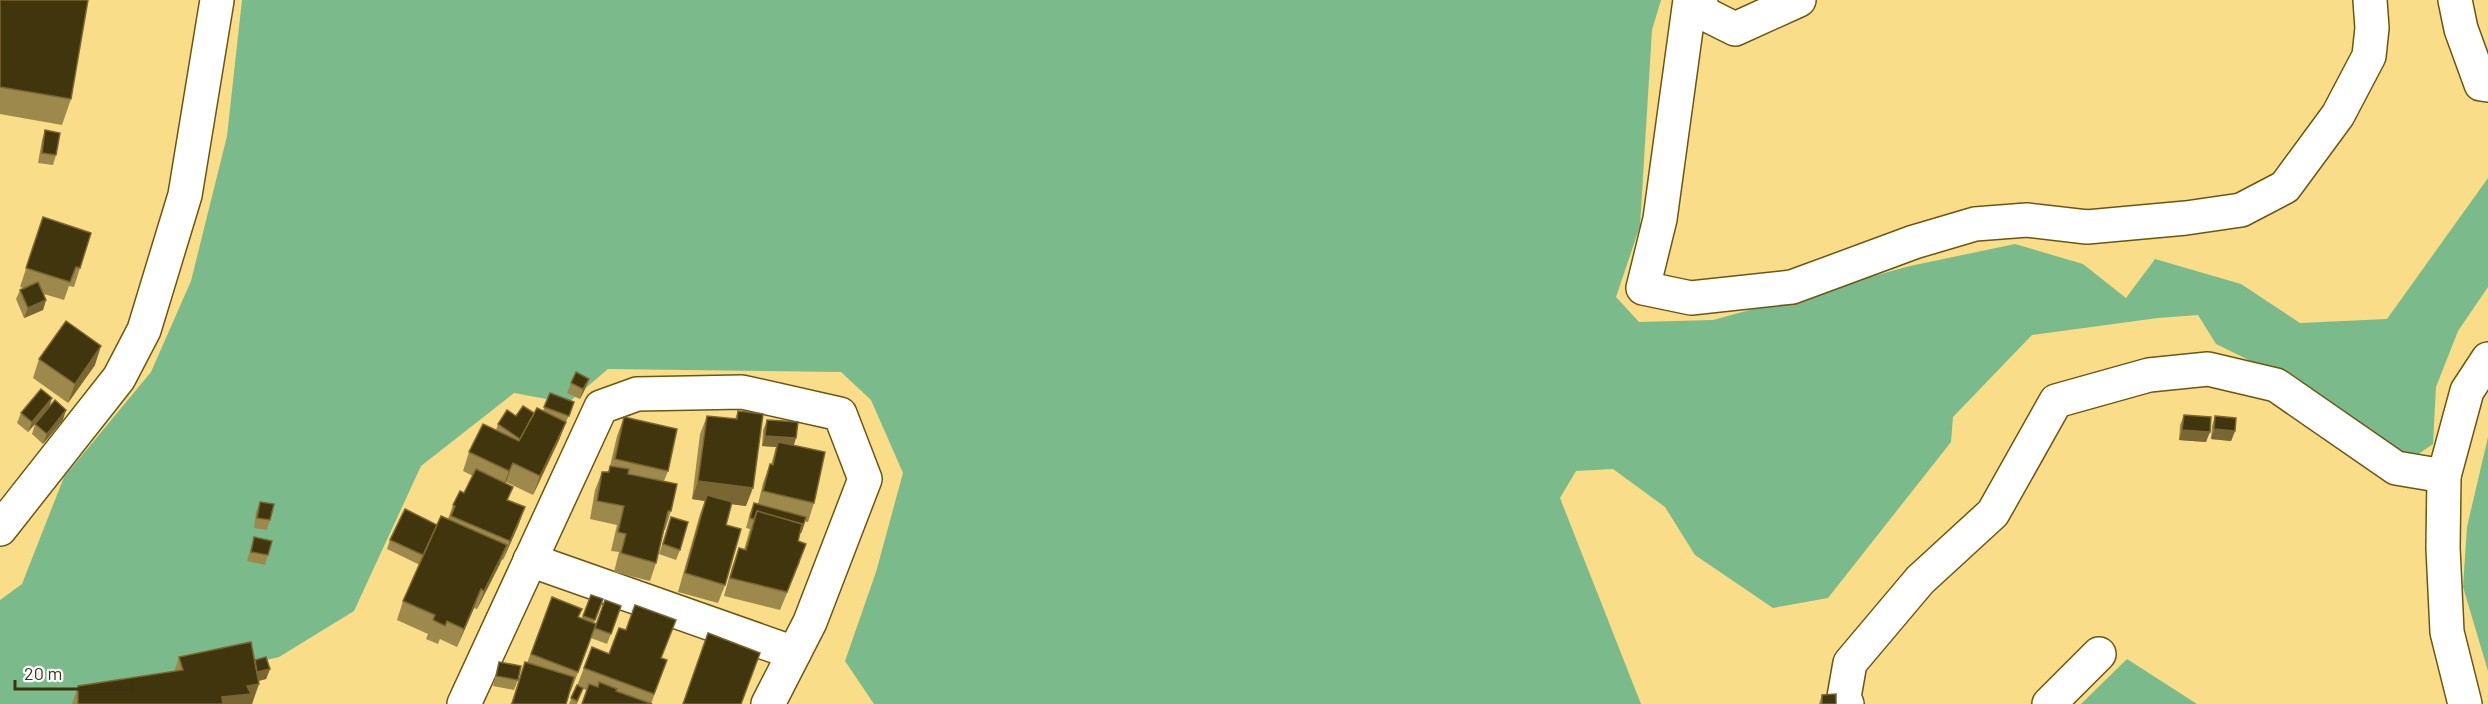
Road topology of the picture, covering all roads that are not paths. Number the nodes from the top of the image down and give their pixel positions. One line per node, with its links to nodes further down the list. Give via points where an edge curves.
1 (217, 0): 10 (street, via 185,195 144,330 119,378)
2 (1690, 0): 5 (street, via 1660,219 1643,288 1691,298 1792,287 1975,224 2026,220 2087,227 2241,210 2285,187 2338,115 2369,56)
3 (1699, 0): 4 (street, via 1705,14 1735,29)
4 (1799, 0)
5 (2370, 0)
6 (2456, 0): 7 (street, via 2461,29 2481,84)
7 (2488, 86)
8 (2488, 359): 9 (street, via 2467,391)
9 (2444, 476): 16 (street, via 2396,468 2276,385 2208,369 2150,375 2056,401 1993,513 1920,580 1850,663 1844,697); 18 (street, via 2447,632)
10 (0, 529)
11 (530, 560): 12 (street); 12 (street, via 601,407 637,394 742,392 840,414 865,479 810,622); 14 (street)
12 (794, 653): 15 (street)
13 (2099, 654): 17 (street)
14 (464, 704)
15 (768, 704)
16 (1847, 704)
17 (2049, 704)
18 (2465, 704)

